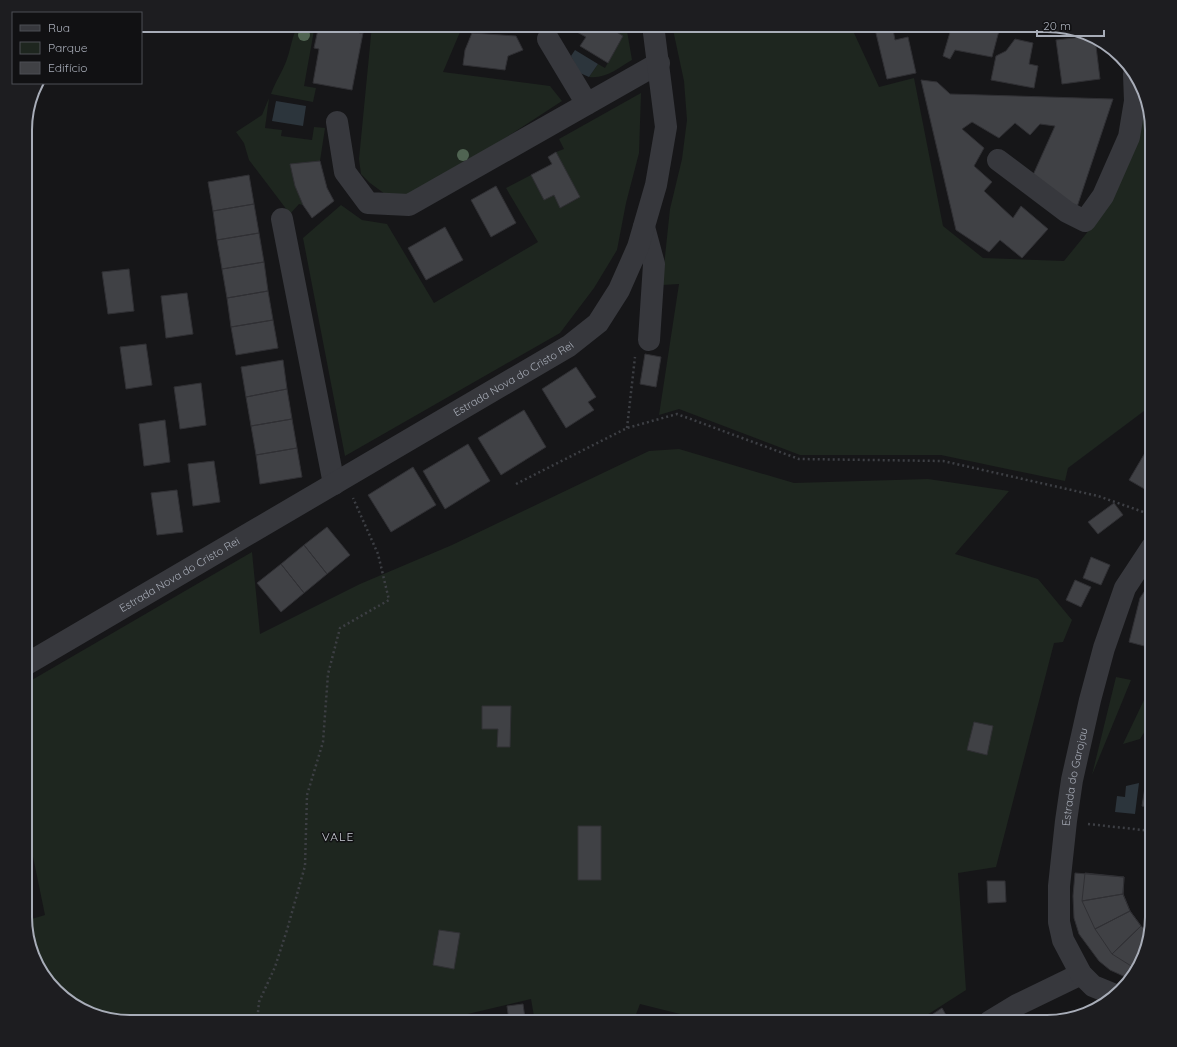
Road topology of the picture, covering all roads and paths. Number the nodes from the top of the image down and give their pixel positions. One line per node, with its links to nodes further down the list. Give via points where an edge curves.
1 (654, 32): 3 (street, Estrada Nova do Cristo Rei)
2 (548, 39): 5 (street)
3 (659, 63): 5 (street); 9 (street, Estrada Nova do Cristo Rei, via 666,127 656,185)
4 (1134, 86): 7 (street, via 1135,101 1129,137 1103,196 1085,221 1067,212)
5 (587, 104): 6 (street, via 409,205 368,202 344,172)
6 (337, 122)
7 (998, 160)
8 (282, 219): 11 (street)
9 (644, 227): 10 (street, via 654,264); 11 (street, Estrada Nova do Cristo Rei, via 620,290 598,323 569,346)
10 (649, 340)
11 (339, 480): 15 (street, Estrada Nova do Cristo Rei); 20 (path, via 378,554 389,600 340,628 328,674 323,742 307,795 305,866 275,967 259,1002)
12 (516, 484): 13 (path, via 627,428 677,414 799,459 943,461 1098,496)
13 (1145, 513)
14 (1145, 558): 18 (street, Estrada do Garajau, via 1125,588 1113,619 1090,700 1072,780 1059,886 1059,922 1063,940)
15 (32, 661)
16 (1087, 824): 17 (path)
17 (1145, 830)
18 (1080, 974): 19 (street, Estrada do Garajau, via 1093,986); 21 (street)
19 (1109, 993)
20 (258, 1015)
21 (1001, 1015)

